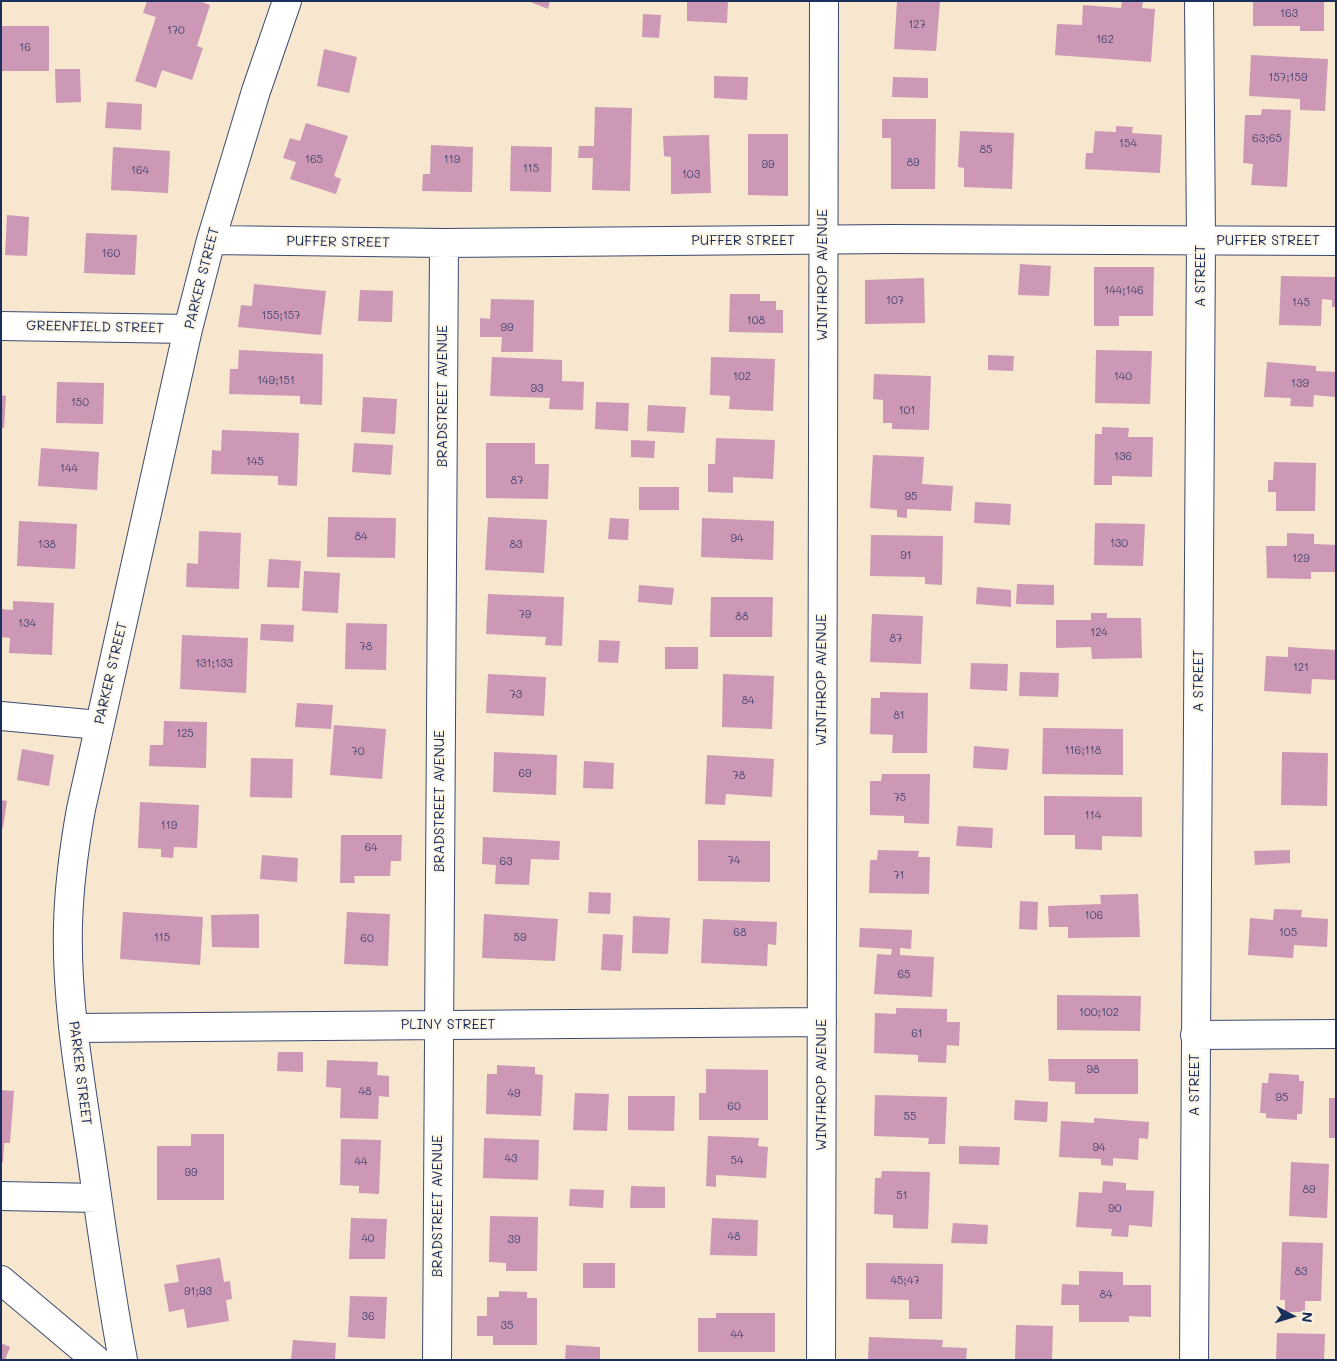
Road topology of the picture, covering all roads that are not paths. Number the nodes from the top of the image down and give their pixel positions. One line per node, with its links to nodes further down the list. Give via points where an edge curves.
1 (287, 1): 4 (street, PARKER STREET)
2 (824, 1): 5 (street, WINTHROP AVENUE)
3 (1199, 1): 6 (street, A STREET)
4 (211, 240): 8 (street, PUFFER STREET); 10 (street, PARKER STREET)
5 (823, 240): 6 (street, PUFFER STREET); 8 (street, PUFFER STREET); 13 (street, WINTHROP AVENUE)
6 (1201, 241): 7 (street, PUFFER STREET); 17 (street, A STREET)
7 (1336, 241)
8 (444, 243): 14 (street, BRADSTREET AVENUE)
9 (1, 326): 10 (street, GREENFIELD STREET)
10 (188, 329): 12 (street, PARKER STREET)
11 (1, 716): 12 (street)
12 (99, 725): 15 (street, PARKER STREET, via 80,809 72,865 68,926)
13 (822, 1022): 14 (street, PLINY STREET); 24 (street, WINTHROP AVENUE)
14 (438, 1025): 15 (street, PLINY STREET); 23 (street, BRADSTREET AVENUE)
15 (74, 1028): 19 (street, PARKER STREET)
16 (1336, 1034): 17 (street)
17 (1195, 1035): 25 (street, A STREET)
18 (1, 1196): 19 (street)
19 (97, 1198): 22 (street, PARKER STREET)
20 (1, 1280): 21 (street)
21 (96, 1360)
22 (123, 1360)
23 (438, 1360)
24 (821, 1360)
25 (1194, 1360)

